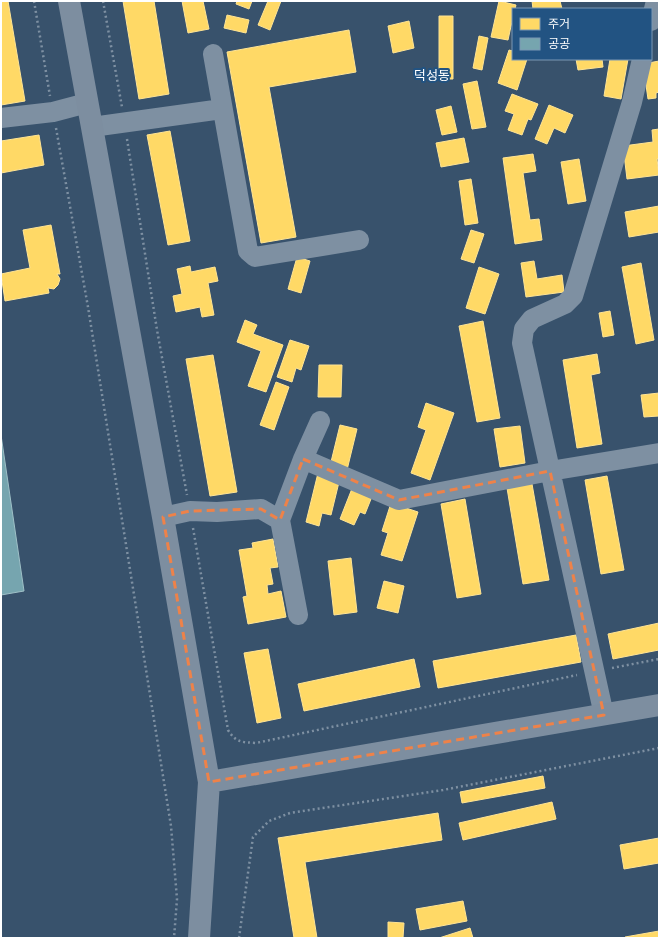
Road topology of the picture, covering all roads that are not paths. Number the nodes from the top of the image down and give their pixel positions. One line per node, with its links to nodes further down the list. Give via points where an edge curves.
1 (69, 1): 6 (main road)
2 (656, 1): 3 (street)
3 (652, 17)
4 (213, 54): 7 (street)
5 (642, 60): 14 (street, via 632,102 573,296 565,304 532,319 524,329 522,343)
6 (87, 104): 8 (street, via 53,112); 9 (main road)
7 (222, 109): 9 (street); 10 (street, via 248,251 255,257)
8 (1, 118)
9 (92, 127): 15 (main road)
10 (359, 240)
11 (320, 421): 13 (street)
12 (659, 453): 14 (street)
13 (303, 459): 14 (street, via 399,500); 16 (street)
14 (550, 471): 19 (street)
15 (163, 517): 16 (street, via 190,511 261,509); 20 (main road)
16 (280, 520): 17 (street)
17 (298, 615)
18 (659, 705): 19 (main road)
19 (604, 714): 20 (main road)
20 (210, 782): 21 (main road)
21 (199, 938)

